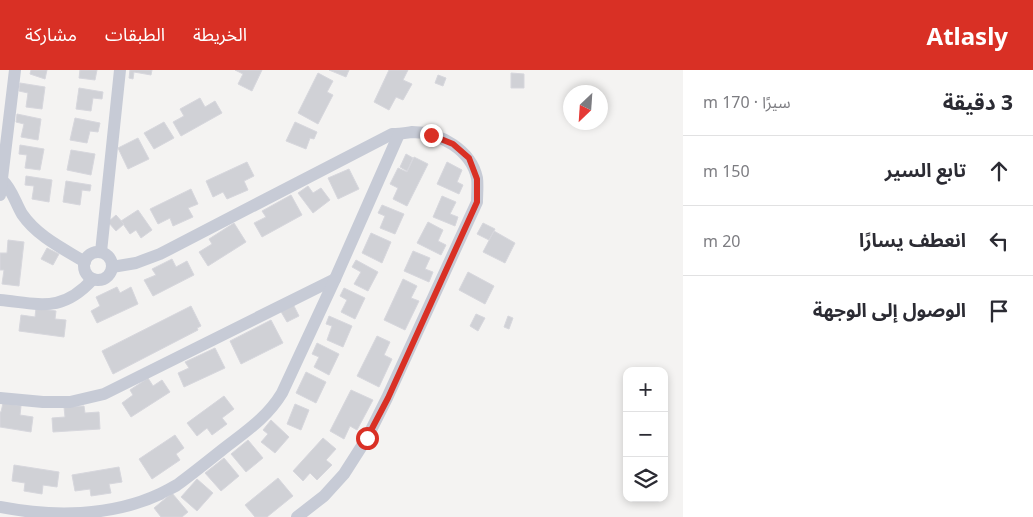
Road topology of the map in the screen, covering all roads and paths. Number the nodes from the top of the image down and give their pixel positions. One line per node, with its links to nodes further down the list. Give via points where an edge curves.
1 (15, 70): 4 (street)
2 (120, 70): 6 (street)
3 (399, 134): 8 (street, via 392,134 364,148 160,254); 10 (street); 14 (street, via 431,135 453,144 472,165 477,179 477,202 367,438 344,474)
4 (2, 180): 5 (street); 7 (street, via 36,230)
5 (0, 195)
6 (101, 252): 7 (street, via 93,253); 8 (street, via 111,259)
7 (85, 262): 9 (street, via 85,270)
8 (112, 267): 9 (street, via 106,278)
9 (94, 279): 11 (street, via 76,295 58,303)
10 (334, 279): 12 (street, via 104,394 70,402); 13 (street, via 275,404 260,421 176,486 147,500 108,512 39,514)
11 (0, 300)
12 (0, 398)
13 (0, 507)
14 (298, 517)

